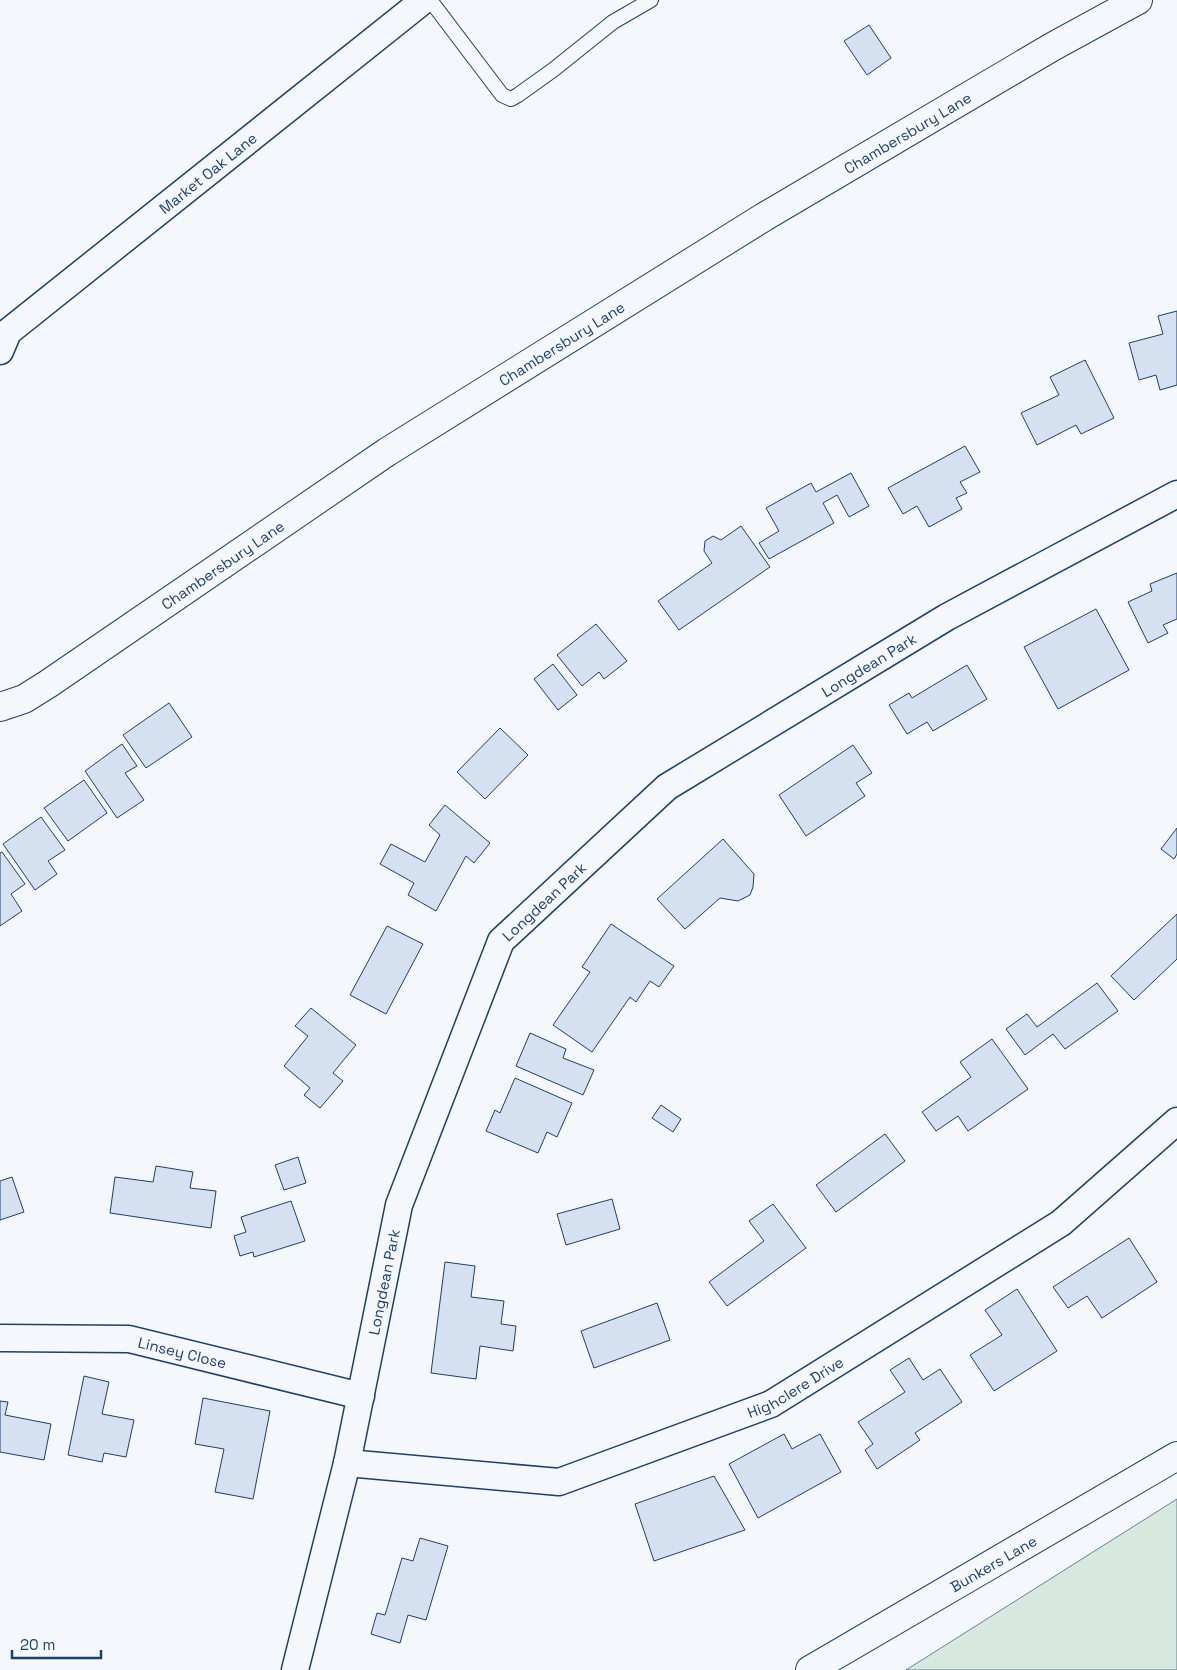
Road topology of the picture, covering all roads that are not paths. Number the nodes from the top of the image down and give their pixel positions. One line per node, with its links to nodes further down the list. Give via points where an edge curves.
1 (424, 0): 5 (street, Market Oak Lane, via 8,332)
2 (430, 0): 3 (lane, via 502,95 511,99 613,22)
3 (651, 0)
4 (1138, 0): 7 (street, Chambersbury Lane, via 1052,47 755,223 388,452 48,684 24,699)
5 (0, 351)
6 (1177, 494): 10 (street, Longdean Park, via 947,617 667,787 501,941 399,1205)
7 (0, 707)
8 (1177, 1121): 12 (street, Highclere Drive, via 1062,1223 771,1404 559,1482)
9 (0, 1338): 10 (street, Linsey Close, via 129,1339)
10 (360, 1396): 12 (street, Longdean Park)
11 (1177, 1456): 14 (street, Bunkers Lane)
12 (346, 1464): 13 (street, Longdean Park)
13 (295, 1670)
14 (810, 1670)

